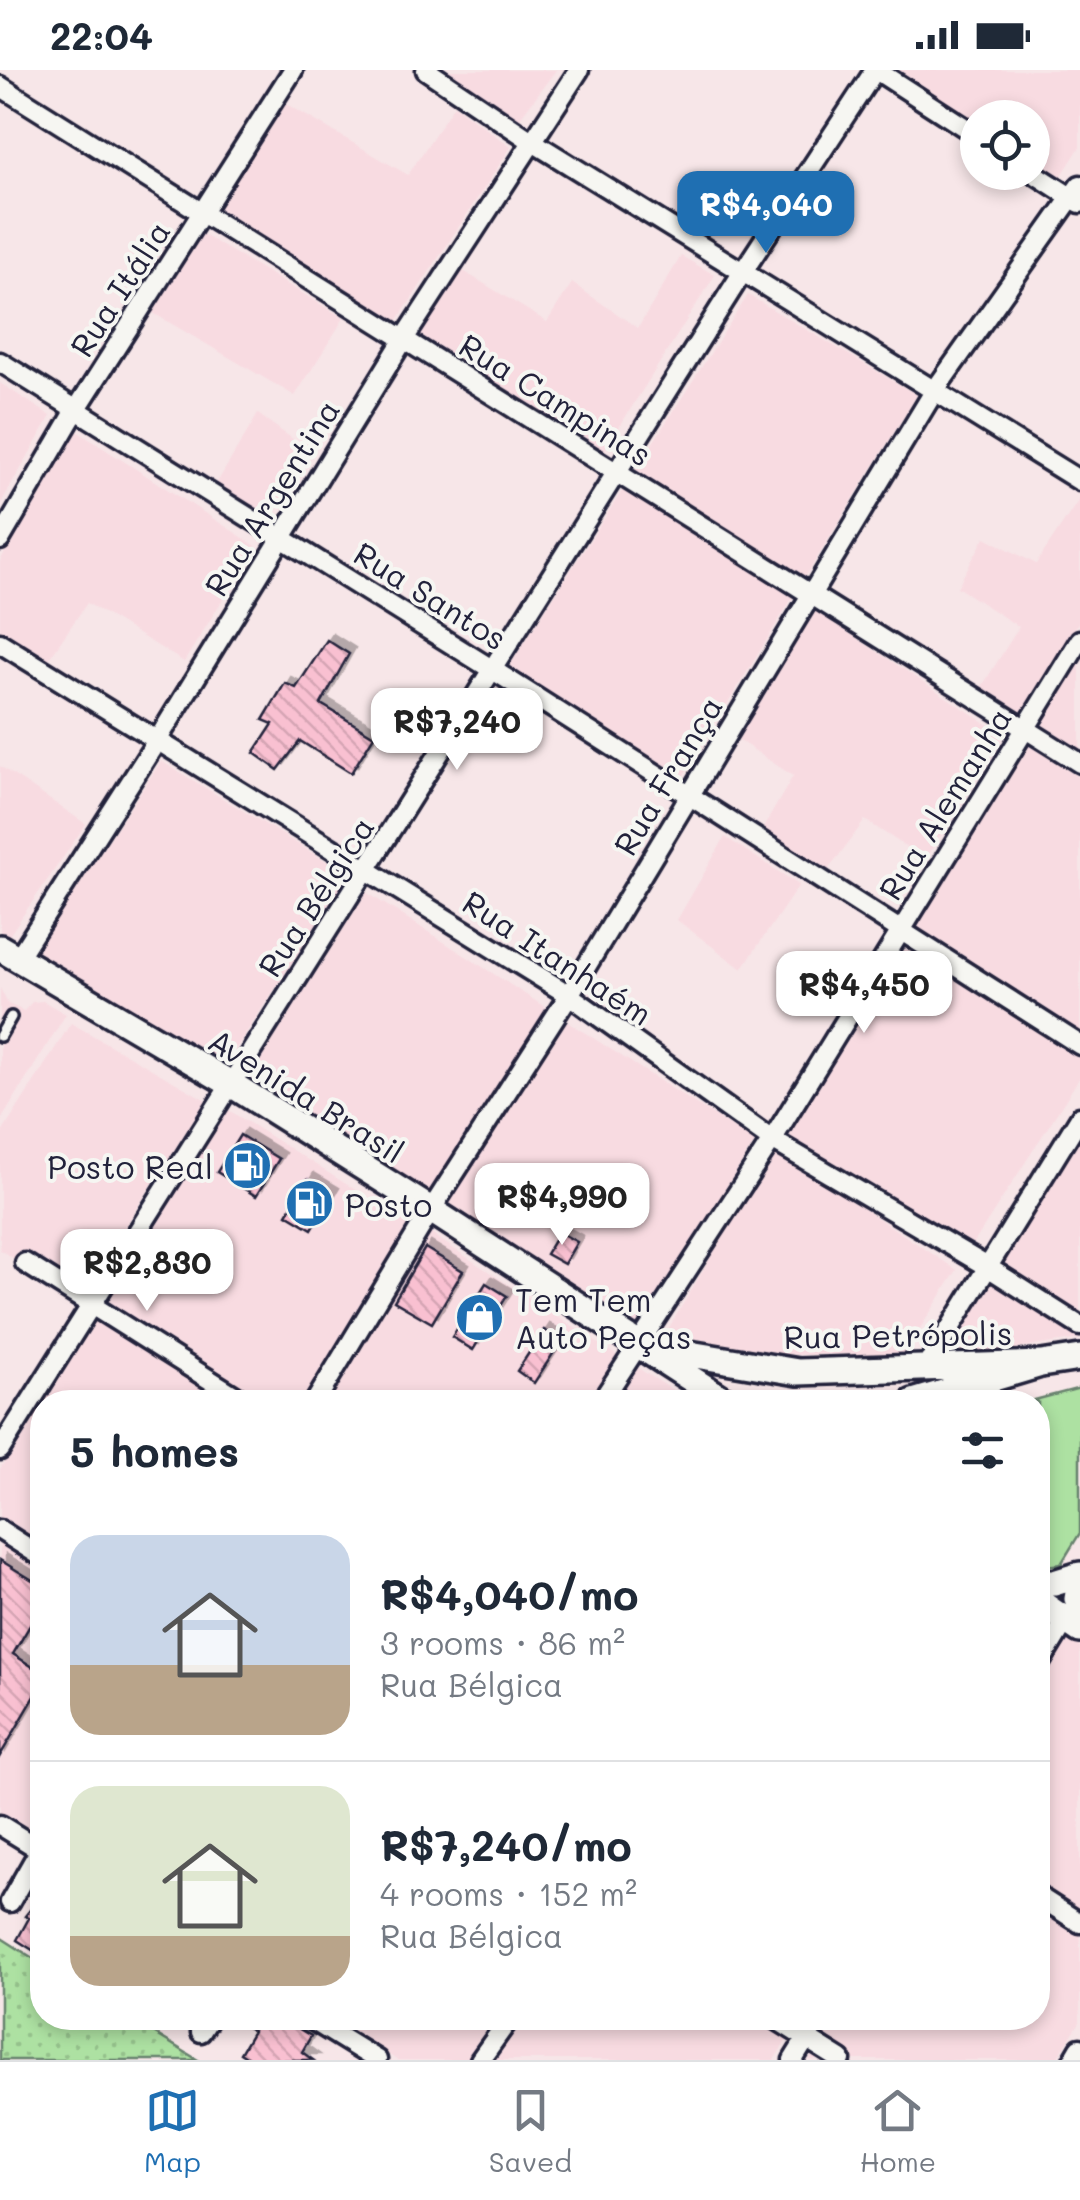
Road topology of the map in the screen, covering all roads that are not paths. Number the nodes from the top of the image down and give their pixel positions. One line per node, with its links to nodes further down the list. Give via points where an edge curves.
1 (8, 70): 6 (street)
2 (293, 70): 11 (street, Rua Itália)
3 (426, 70): 8 (street)
4 (580, 70): 8 (street, Rua Argentina)
5 (875, 70): 7 (street); 12 (street, Rua Bélgica)
6 (0, 84): 11 (street, Rua Campinas)
7 (960, 124)
8 (533, 142): 12 (street); 13 (street, Rua Argentina)
9 (1050, 181): 10 (street)
10 (1077, 195): 15 (street, Rua França)
11 (202, 213): 13 (street, Rua Campinas); 16 (street, Rua Itália)
12 (744, 270): 15 (street); 17 (street, Rua Bélgica)
13 (404, 339): 17 (street, Rua Campinas); 19 (street, Rua Argentina)
14 (0, 362): 16 (street, Rua Santos)
15 (935, 390): 18 (street); 21 (street, Rua França)
16 (76, 410): 19 (street, Rua Santos); 20 (street, Rua Itália)
17 (618, 474): 21 (street, Rua Campinas); 24 (street, Rua Bélgica)
18 (1080, 481)
19 (281, 537): 24 (street, Rua Santos); 26 (street, Rua Argentina)
20 (0, 540)
21 (812, 594): 25 (street, Rua Campinas); 28 (street, Rua França)
22 (1080, 640): 25 (street, Rua Alemanha)
23 (0, 643): 26 (street, Rua Itanhaém)
24 (494, 670): 28 (street, Rua Santos); 29 (street, Rua Bélgica)
25 (1025, 729): 27 (street, Rua Campinas); 30 (street, Rua Alemanha)
26 (158, 738): 29 (street, Rua Itanhaém); 31 (street, Rua Argentina)
27 (1080, 764)
28 (690, 796): 30 (street, Rua Santos); 32 (street, Rua França)
29 (368, 870): 32 (street, Rua Itanhaém); 36 (street, Rua Bélgica)
30 (901, 930): 35 (street, Rua Santos); 38 (street, Rua Alemanha)
31 (9, 953): 36 (main road, Avenida Brasil)
32 (568, 995): 38 (street, Rua Itanhaém); 39 (street, Rua França)
33 (11, 1017): 34 (lane)
34 (0, 1036)
35 (1080, 1045)
36 (231, 1084): 39 (main road, Avenida Brasil); 42 (street, Rua Bélgica)
37 (1080, 1117): 41 (street)
38 (772, 1140): 41 (street, Rua Itanhaém); 44 (street, Rua Alemanha)
39 (431, 1210): 44 (main road, Avenida Brasil); 50 (street, Rua França)
40 (25, 1263): 42 (street)
41 (986, 1266): 43 (street, Rua Itanhaém); 47 (street)
42 (89, 1305): 48 (street, Rua Bélgica); 49 (street)
43 (1080, 1326)
44 (638, 1345): 47 (main road, Rua Petrópolis, via 798,1372); 51 (street, Rua Alemanha); 52 (main road, Avenida Brasil)
45 (1080, 1358): 46 (main road, Rua Petrópolis)
46 (1041, 1364): 47 (main road, Rua Petrópolis); 53 (main road, Rua Petrópolis)
47 (925, 1369)
48 (37, 1390)
49 (226, 1390)
50 (322, 1390)
51 (609, 1390)
52 (708, 1390)
53 (953, 1390)
54 (30, 1401): 55 (street, Rua Bélgica)
55 (0, 1450)
56 (0, 1530): 57 (street)
57 (30, 1549)
58 (1080, 1578): 59 (main road); 61 (main road)
59 (1050, 1583)
60 (1050, 1607): 61 (main road)
61 (1075, 1619): 62 (street)
62 (1050, 1651)
63 (0, 1825): 64 (street)
64 (30, 1842)
65 (30, 1869): 66 (street)
66 (10, 1902)
67 (1050, 1903): 68 (street)
68 (1080, 1922)
69 (328, 2030): 75 (street)
70 (501, 2030): 76 (street)
71 (793, 2030): 73 (street)
72 (811, 2030): 73 (street)
73 (806, 2038): 77 (street); 78 (street)
74 (1080, 2048): 79 (street)
75 (377, 2060)
76 (480, 2060)
77 (794, 2060)
78 (841, 2060)
79 (1072, 2060)

